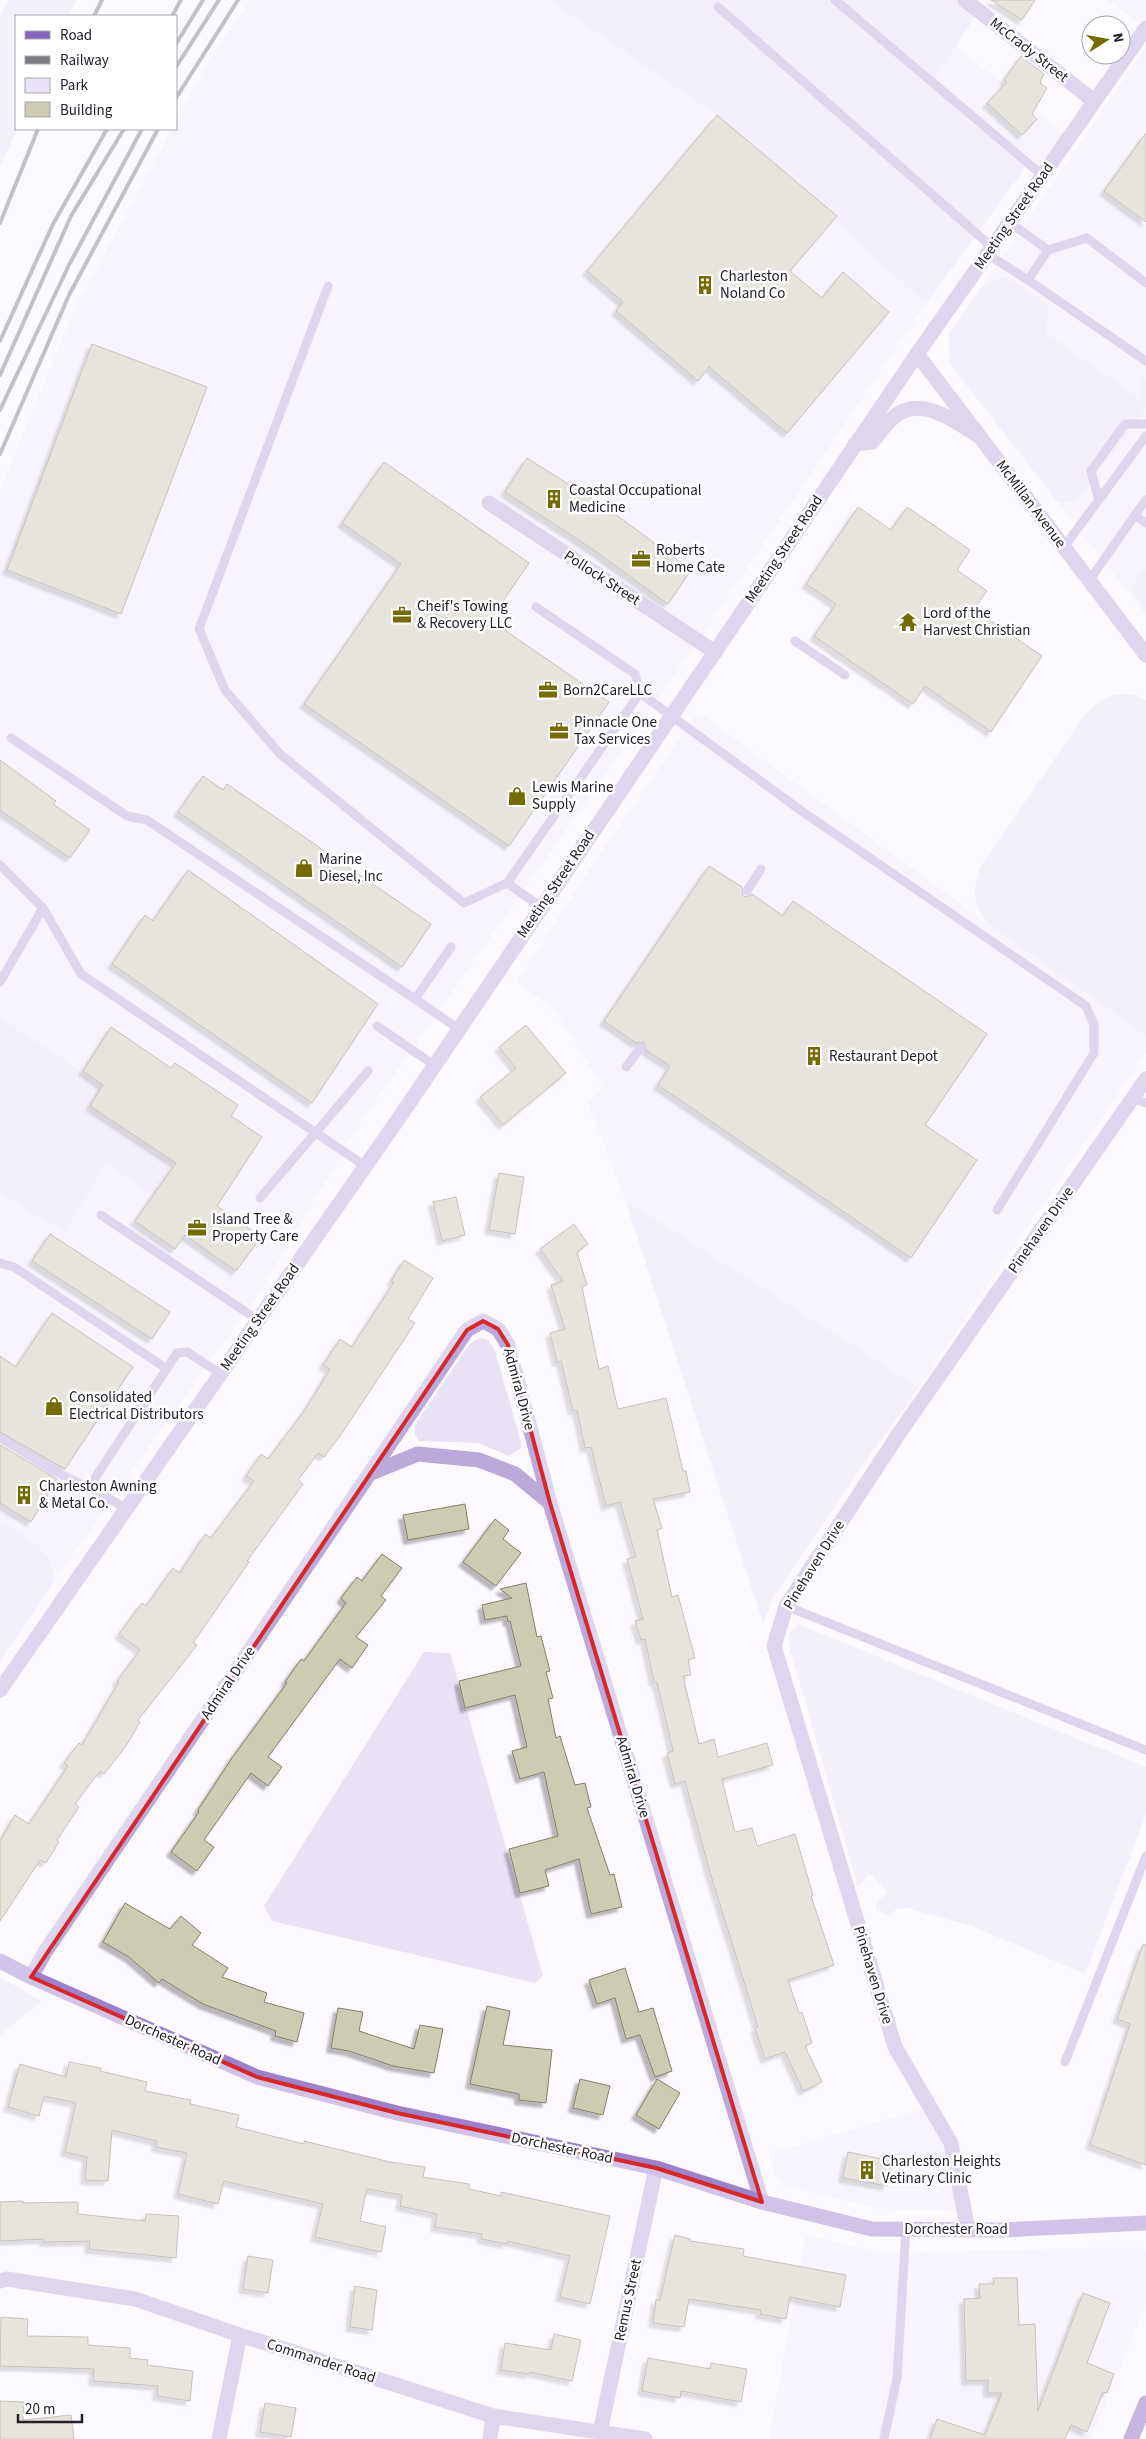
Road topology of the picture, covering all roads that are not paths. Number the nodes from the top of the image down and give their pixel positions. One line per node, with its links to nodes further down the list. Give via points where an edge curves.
1 (835, 0): 6 (lane)
2 (965, 0): 5 (street, McCrady Street)
3 (718, 7): 9 (lane)
4 (1146, 28): 5 (street, Meeting Street Road)
5 (1094, 100): 6 (street, Meeting Street Road)
6 (1042, 175): 7 (street, Meeting Street Road)
7 (1009, 222): 8 (lane); 9 (street, Meeting Street Road)
8 (1048, 250): 10 (lane); 11 (lane, via 1087,238)
9 (989, 251): 10 (lane); 13 (street, Meeting Street Road)
10 (1028, 280): 14 (lane)
11 (1146, 283)
12 (328, 286): 36 (lane, via 199,629 225,690 280,754 464,903)
13 (917, 354): 16 (street, McMillan Avenue); 18 (street, Meeting Street Road)
14 (1146, 362)
15 (1146, 424): 19 (lane, via 1125,424 1091,471)
16 (979, 436): 18 (street, via 930,409 913,408 894,417 872,442); 24 (street, McMillan Avenue)
17 (1146, 436): 19 (lane)
18 (855, 444): 28 (street, Meeting Street Road)
19 (1099, 500): 24 (lane)
20 (1146, 500): 22 (lane)
21 (489, 503): 28 (street, Pollock Street)
22 (1136, 515): 23 (lane); 25 (lane)
23 (1146, 523)
24 (1064, 547): 25 (street, McMillan Avenue)
25 (1089, 580): 29 (street, McMillan Avenue)
26 (536, 607): 31 (lane, via 635,674)
27 (795, 641): 30 (lane)
28 (714, 652): 32 (street, Meeting Street Road)
29 (1146, 655)
30 (845, 675)
31 (640, 693): 32 (lane); 36 (lane)
32 (670, 715): 38 (street, Meeting Street Road); 54 (lane, via 803,812 1086,1006 1094,1025 1094,1053)
33 (11, 738): 42 (lane, via 127,816 147,820)
34 (0, 865): 39 (lane)
35 (761, 869): 37 (lane)
36 (507, 882): 38 (lane)
37 (747, 891)
38 (541, 907): 44 (street, Meeting Street Road)
39 (42, 908): 41 (lane); 51 (lane, via 81,974)
40 (451, 948): 42 (lane)
41 (0, 982)
42 (415, 999): 44 (lane)
43 (377, 1026): 46 (lane)
44 (459, 1029): 46 (street, Meeting Street Road)
45 (641, 1047): 47 (lane)
46 (434, 1065): 52 (street, Meeting Street Road)
47 (626, 1067)
48 (368, 1071): 51 (lane)
49 (1146, 1079): 50 (street, Pinehaven Drive)
50 (1139, 1100): 65 (street, Pinehaven Drive, via 900,1432)
51 (314, 1132): 52 (lane); 53 (lane)
52 (365, 1166): 57 (street, Meeting Street Road)
53 (260, 1198)
54 (997, 1210)
55 (101, 1215): 57 (lane)
56 (0, 1263): 58 (lane, via 14,1267)
57 (258, 1320): 59 (street, Meeting Street Road)
58 (167, 1369): 59 (lane, via 177,1353 187,1352); 62 (lane, via 95,1478)
59 (220, 1374): 64 (street, Meeting Street Road)
60 (0, 1438): 62 (lane, via 54,1471)
61 (371, 1473): 63 (street, via 418,1454 479,1460 516,1474); 63 (street, Admiral Drive, via 467,1330 483,1321 498,1329 508,1345); 70 (street, Admiral Drive)
62 (94, 1490): 64 (lane)
63 (550, 1503): 73 (street, Admiral Drive)
64 (127, 1509): 66 (street, Meeting Street Road)
65 (786, 1606): 67 (lane); 76 (street, Pinehaven Drive, via 774,1646 895,2047 951,2144)
66 (0, 1690)
67 (1146, 1750)
68 (1146, 1856): 71 (lane)
69 (0, 1960): 70 (main road, Dorchester Road)
70 (31, 1976): 72 (main road, Dorchester Road, via 257,2077 397,2113)
71 (1065, 2062)
72 (656, 2168): 73 (main road, Dorchester Road); 81 (street, Remus Street)
73 (762, 2202): 75 (main road, Dorchester Road, via 872,2229)
74 (1146, 2223): 76 (main road, Dorchester Road)
75 (906, 2229): 76 (main road, Dorchester Road); 85 (lane, via 897,2378)
76 (968, 2230)
77 (0, 2281): 78 (street, Commander Road, via 7,2279 135,2299)
78 (240, 2335): 80 (street, Commander Road); 82 (street)
79 (1146, 2403): 86 (main road)
80 (493, 2416): 81 (street, Commander Road); 83 (street)
81 (600, 2432): 84 (street, Commander Road)
82 (219, 2439)
83 (490, 2439)
84 (644, 2439)
85 (884, 2439)
86 (1131, 2439)

